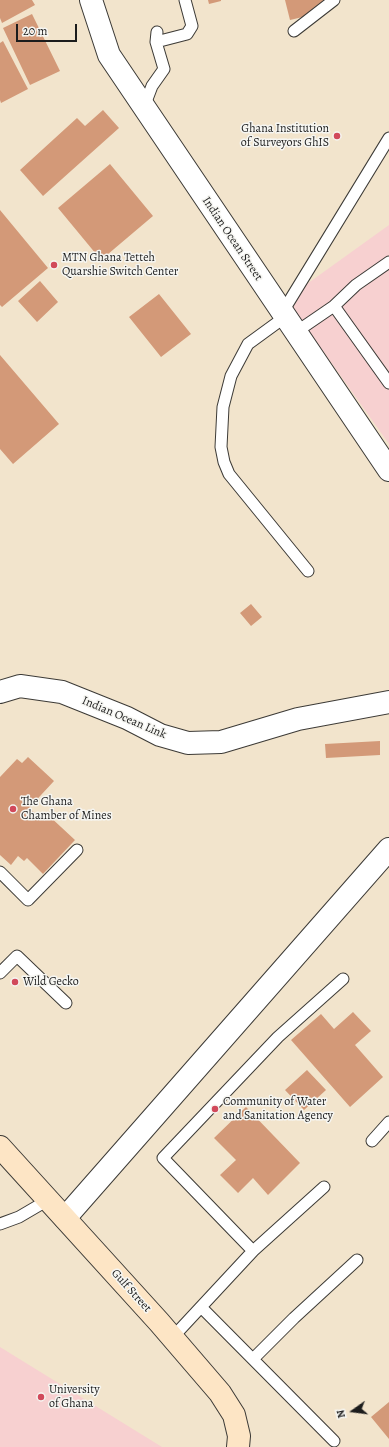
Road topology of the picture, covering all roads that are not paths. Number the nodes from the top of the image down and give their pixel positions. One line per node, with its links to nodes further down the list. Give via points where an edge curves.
1 (91, 0): 5 (street, Indian Ocean Street, via 109,55)
2 (185, 0): 5 (lane, via 192,26 187,34 156,37 164,69 152,86)
3 (334, 0): 4 (lane)
4 (294, 31)
5 (144, 108): 9 (street, Indian Ocean Street)
6 (389, 138): 9 (lane)
7 (389, 262): 8 (lane, via 356,285)
8 (334, 306): 9 (lane); 10 (lane)
9 (288, 321): 11 (street, Indian Ocean Street); 12 (lane, via 248,344 231,376 224,407 221,447 229,474)
10 (389, 384)
11 (389, 470)
12 (308, 571)
13 (0, 692): 14 (street, Indian Ocean Link, via 20,686 62,692 127,718 160,735 188,743 220,742 298,719)
14 (389, 702)
15 (77, 850): 17 (lane, via 28,900)
16 (389, 850): 26 (street)
17 (0, 872)
18 (0, 973): 20 (lane, via 17,956)
19 (343, 979): 28 (lane, via 278,1037 163,1158)
20 (66, 1003)
21 (389, 1122): 22 (lane)
22 (372, 1141)
23 (0, 1147): 25 (street, Gulf Street)
24 (324, 1187): 28 (lane)
25 (48, 1200): 26 (street, Gulf Street); 27 (lane, via 19,1217)
26 (65, 1218): 31 (street, Gulf Street)
27 (0, 1224)
28 (253, 1251): 30 (lane)
29 (357, 1260): 32 (lane)
30 (201, 1307): 31 (lane); 32 (lane)
31 (172, 1337): 34 (street, Gulf Street, via 220,1393 234,1415 239,1436)
32 (253, 1359): 33 (lane)
33 (334, 1441)
34 (238, 1447)

